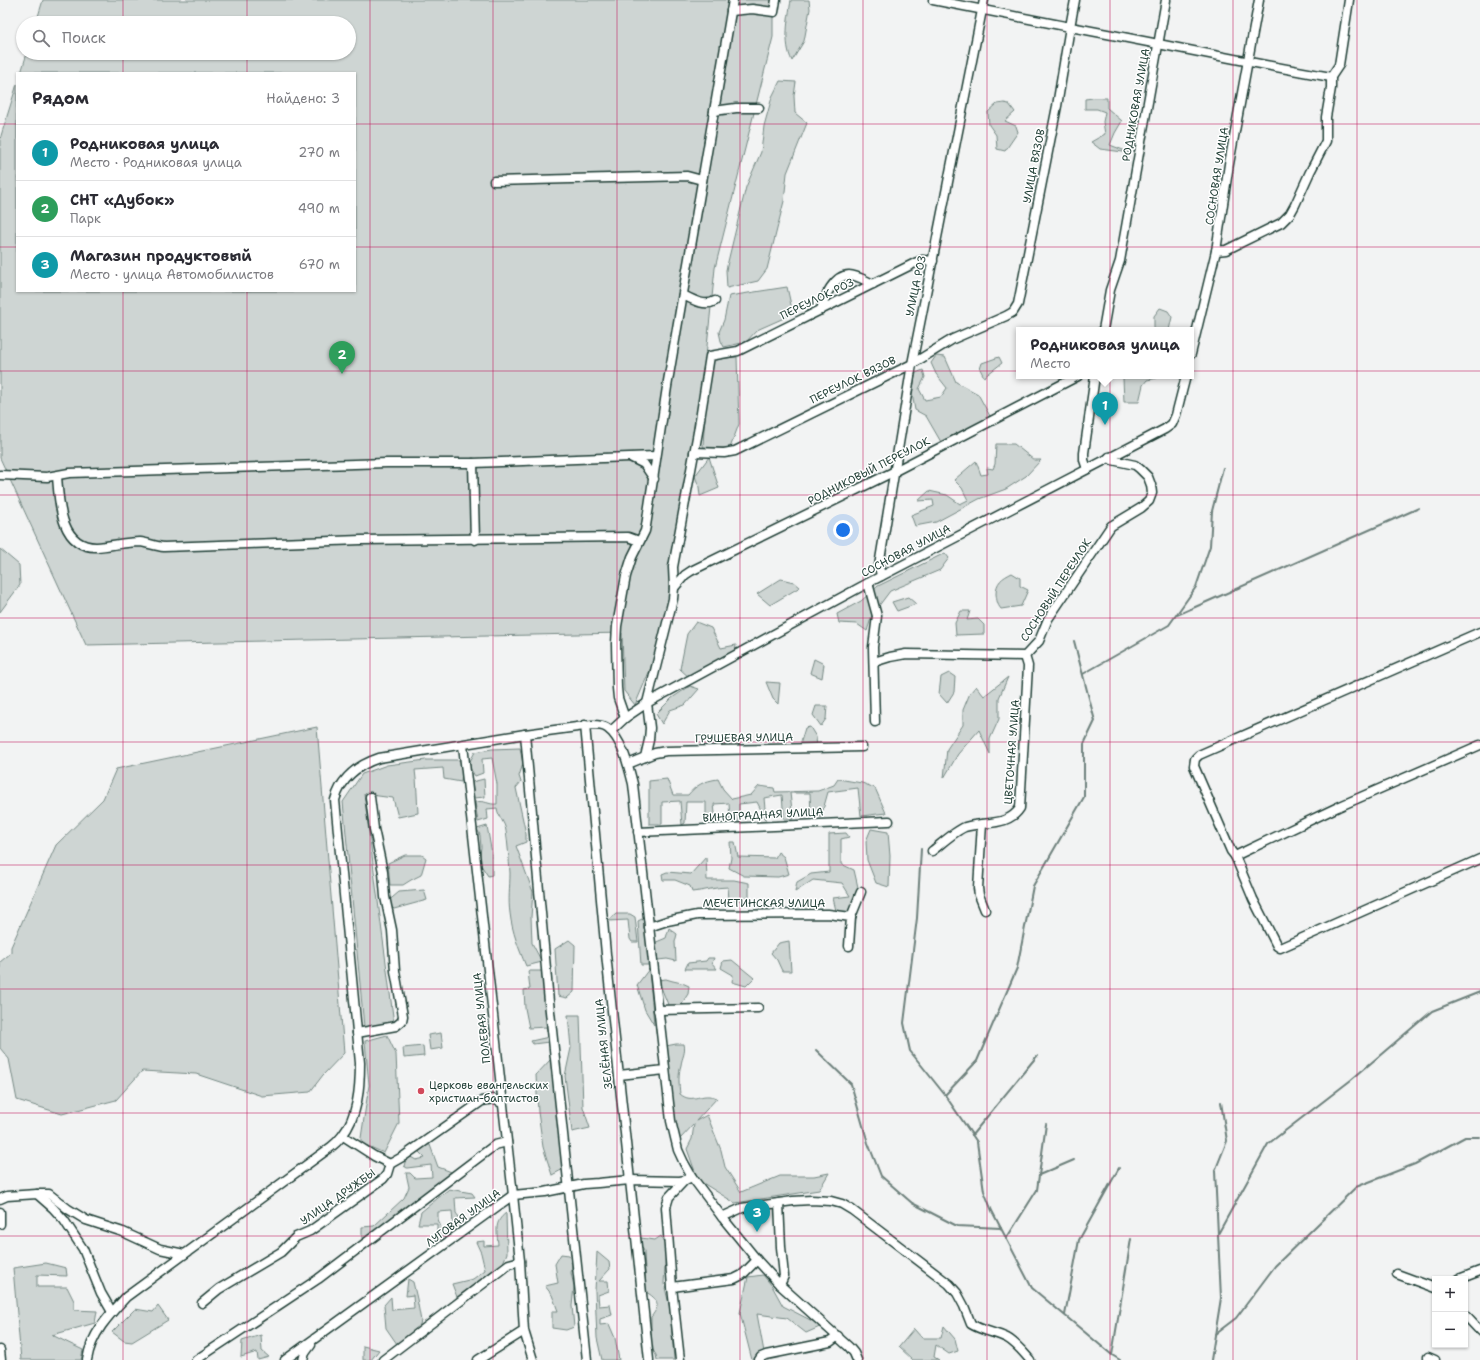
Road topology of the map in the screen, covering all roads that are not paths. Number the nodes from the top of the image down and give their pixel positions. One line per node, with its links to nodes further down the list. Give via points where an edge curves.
1 (733, 0): 10 (street)
2 (776, 0): 10 (street, via 774,12 752,8)
3 (933, 0): 9 (street)
4 (984, 0): 9 (street, УЛИЦА РОЗ)
5 (1075, 0): 11 (street, УЛИЦА ВЯЗОВ)
6 (1166, 0): 12 (street, РОДНИКОВАЯ УЛИЦА)
7 (1259, 0): 13 (street, СОСНОВАЯ УЛИЦА)
8 (1349, 0): 14 (street, via 1338,65)
9 (982, 10): 11 (street); 20 (street, УЛИЦА РОЗ)
10 (731, 11): 16 (street)
11 (1070, 27): 12 (street); 24 (street, УЛИЦА ВЯЗОВ, via 1057,106)
12 (1157, 43): 13 (street); 26 (street, РОДНИКОВАЯ УЛИЦА, via 1120,261 1110,290)
13 (1246, 62): 14 (street); 19 (street, СОСНОВАЯ УЛИЦА)
14 (1331, 77): 19 (street, via 1326,141 1290,214 1281,223 1233,247)
15 (759, 108): 16 (street)
16 (714, 111): 17 (street)
17 (702, 180): 18 (street, via 687,176); 22 (street)
18 (494, 181)
19 (1216, 251): 27 (street, СОСНОВАЯ УЛИЦА)
20 (933, 261): 21 (street, ПЕРЕУЛОК РОЗ, via 922,260); 28 (street, УЛИЦА РОЗ)
21 (873, 284): 25 (street, ПЕРЕУЛОК РОЗ); 25 (street, via 851,275 838,279 825,298)
22 (683, 295): 23 (street, via 706,304); 33 (street)
23 (715, 301)
24 (1016, 308): 28 (street, ПЕРЕУЛОК ВЯЗОВ, via 1006,316 953,339)
25 (821, 310): 32 (street, ПЕРЕУЛОК РОЗ, via 738,350 710,356)
26 (1104, 327)
27 (1194, 342)
28 (912, 364): 32 (street, ПЕРЕУЛОК ВЯЗОВ, via 735,451); 38 (street, УЛИЦА РОЗ)
29 (1072, 379): 38 (street, РОДНИКОВЫЙ ПЕРЕУЛОК)
30 (1095, 379): 37 (street, via 1084,453)
31 (1185, 379): 35 (street, СОСНОВАЯ УЛИЦА, via 1172,424)
32 (694, 452): 46 (street, via 673,567)
33 (656, 456): 34 (street); 41 (street)
34 (630, 457): 36 (street); 41 (street, via 644,464)
35 (1109, 457): 37 (street, СОСНОВАЯ УЛИЦА); 48 (street, СОСНОВЫЙ ПЕРЕУЛОК, via 1140,468 1151,485 1149,501 1107,530 1048,619 1039,641)
36 (473, 463): 40 (street, via 387,463 69,473); 42 (street)
37 (1087, 469): 44 (street, СОСНОВАЯ УЛИЦА)
38 (895, 471): 44 (street, УЛИЦА РОЗ, via 879,566); 46 (street, РОДНИКОВЫЙ ПЕРЕУЛОК, via 691,571)
39 (0, 475): 40 (street)
40 (57, 476): 42 (street, via 59,505 65,525 73,538 84,545 95,547 139,542 164,547 367,540)
41 (654, 479): 43 (street, via 645,532)
42 (475, 540): 43 (street, via 628,537)
43 (639, 541): 51 (street, via 626,576 617,626 617,688)
44 (881, 576): 45 (street, СОСНОВАЯ УЛИЦА)
45 (868, 583): 49 (street, via 877,616); 50 (street, СОСНОВАЯ УЛИЦА)
46 (674, 588): 50 (street)
47 (1480, 632): 66 (street, via 1199,755 1194,766)
48 (1025, 656): 49 (street, СОСНОВЫЙ ПЕРЕУЛОК, via 906,654); 63 (street, ЦВЕТОЧНАЯ УЛИЦА, via 1028,666 1020,808 1006,820)
49 (874, 662): 52 (street)
50 (647, 703): 51 (street, СОСНОВАЯ УЛИЦА); 59 (street, via 650,728)
51 (625, 718): 54 (street, СОСНОВАЯ УЛИЦА)
52 (875, 722)
53 (585, 725): 54 (street, via 601,725); 55 (street); 77 (street, ЗЕЛЁНАЯ УЛИЦА)
54 (611, 731): 60 (street)
55 (525, 734): 56 (street); 84 (street)
56 (463, 745): 75 (street, via 370,761 353,772 338,789 336,811); 78 (street, ПОЛЕВАЯ УЛИЦА)
57 (1480, 745): 66 (street, via 1338,807)
58 (862, 747): 59 (street, ГРУШЕВАЯ УЛИЦА, via 666,751)
59 (645, 757): 60 (street, ГРУШЕВАЯ УЛИЦА)
60 (628, 764): 64 (street, via 633,784)
61 (370, 797): 75 (street, via 403,1016 402,1021 396,1026)
62 (889, 820): 64 (street, ВИНОГРАДНАЯ УЛИЦА)
63 (982, 824): 65 (street, ЦВЕТОЧНАЯ УЛИЦА, via 964,828); 69 (street, via 978,888)
64 (638, 832): 71 (street)
65 (932, 852)
66 (1235, 856): 67 (street, via 1253,899 1280,948)
67 (1480, 859)
68 (861, 892): 70 (street)
69 (985, 910)
70 (851, 917): 71 (street, МЕЧЕТИНСКАЯ УЛИЦА, via 828,914 697,915 672,919); 72 (street)
71 (649, 927): 74 (street)
72 (849, 946)
73 (758, 1008): 74 (street)
74 (658, 1010): 76 (street)
75 (358, 1033): 79 (street, via 360,1082 352,1119)
76 (666, 1070): 77 (street); 82 (street, via 674,1136)
77 (619, 1075): 83 (street, ЗЕЛЁНАЯ УЛИЦА)
78 (502, 1103): 80 (street, ПОЛЕВАЯ УЛИЦА); 81 (street, via 493,1099 482,1101)
79 (343, 1136): 81 (street); 92 (street, via 331,1148)
80 (507, 1142): 86 (street, ПОЛЕВАЯ УЛИЦА); 113 (street, via 495,1146 318,1279)
81 (390, 1164): 101 (street, УЛИЦА ДРУЖБЫ, via 388,1174 383,1179 310,1232 296,1237 281,1252 219,1289)
82 (688, 1178): 83 (street, ЛУГОВАЯ УЛИЦА); 90 (street); 100 (street, via 667,1201)
83 (630, 1180): 84 (street, ЛУГОВАЯ УЛИЦА); 120 (street, ЗЕЛЁНАЯ УЛИЦА)
84 (569, 1187): 86 (street, ЛУГОВАЯ УЛИЦА); 119 (street)
85 (37, 1194): 87 (street); 92 (street, via 49,1194 86,1220 123,1232 160,1249); 102 (street, via 64,1220 79,1243 100,1293)
86 (513, 1195): 94 (street, ПОЛЕВАЯ УЛИЦА); 106 (street, ЛУГОВАЯ УЛИЦА)
87 (0, 1199)
88 (779, 1203): 90 (street, via 742,1208); 98 (street, via 784,1276); 123 (street, via 830,1201 852,1210 949,1284 957,1293 971,1324 1016,1344)
89 (0, 1212): 91 (street)
90 (722, 1217): 93 (street)
91 (0, 1224)
92 (184, 1254): 102 (street, via 126,1297)
93 (757, 1260): 98 (street); 100 (street, via 742,1275 734,1279)
94 (520, 1261): 104 (street, ПОЛЕВАЯ УЛИЦА); 116 (street, via 509,1264)
95 (1480, 1271): 97 (street)
96 (1397, 1274): 99 (street)
97 (1468, 1276)
98 (780, 1285): 107 (street)
99 (1432, 1285)
100 (672, 1287): 121 (street)
101 (202, 1303)
102 (112, 1312): 112 (street, via 99,1329)
103 (1468, 1318): 105 (street)
104 (524, 1331): 117 (street); 118 (street, ПОЛЕВАЯ УЛИЦА)
105 (1480, 1331)
106 (318, 1336): 109 (street, ЛУГОВАЯ УЛИЦА); 115 (street, ЛУГОВАЯ УЛИЦА, via 305,1353)
107 (838, 1336): 110 (street); 122 (street, via 830,1342 766,1355)
108 (0, 1350): 111 (street)
109 (296, 1357): 114 (street, ЛУГОВАЯ УЛИЦА)
110 (858, 1359)
111 (1, 1360)
112 (86, 1360)
113 (196, 1360)
114 (286, 1360)
115 (303, 1360)
116 (383, 1360)
117 (478, 1360)
118 (533, 1360)
119 (587, 1360)
120 (649, 1360)
121 (680, 1360)
122 (759, 1360)
123 (1030, 1360)

